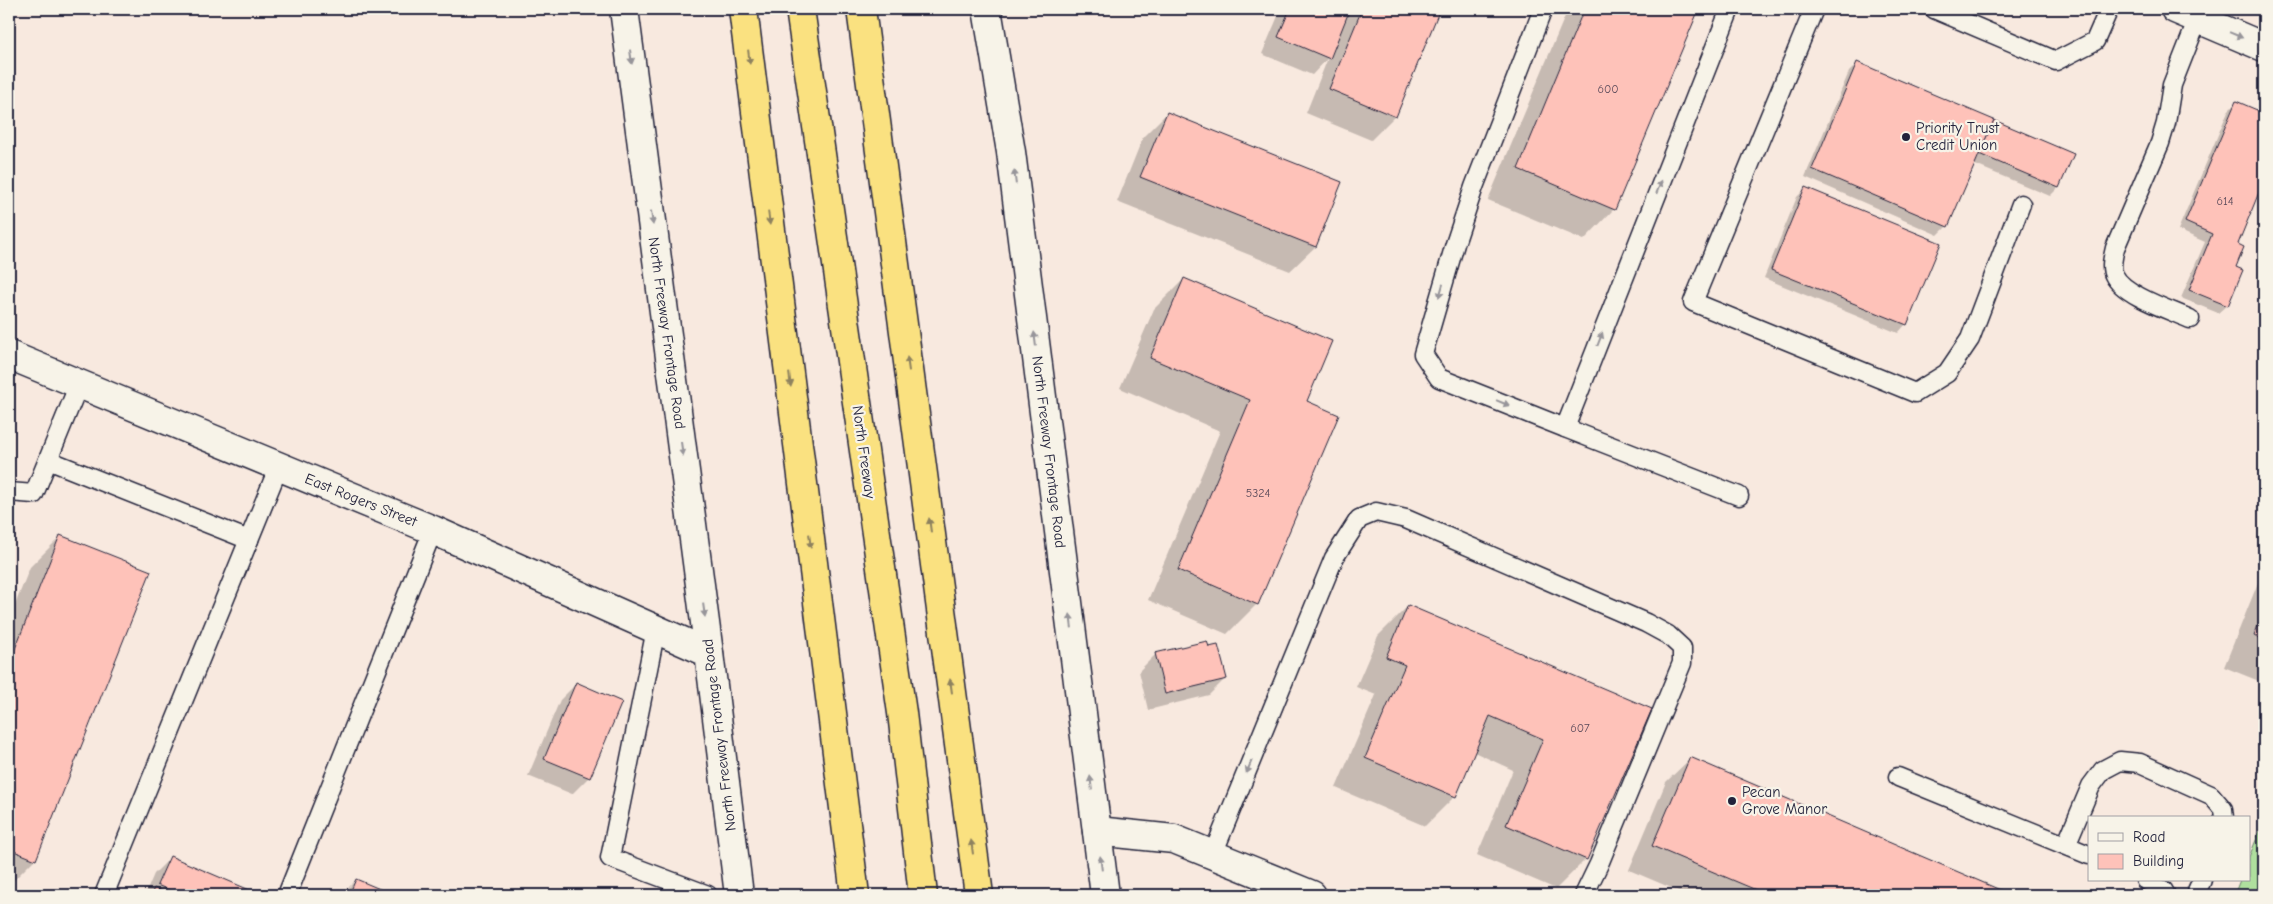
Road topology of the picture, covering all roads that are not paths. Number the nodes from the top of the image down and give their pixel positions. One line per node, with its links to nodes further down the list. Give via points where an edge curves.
1 (624, 9): 25 (main road, North Freeway Frontage Road, one-way to 25)
2 (743, 9): 38 (highway, one-way to 38)
3 (800, 9): 39 (highway, North Freeway, via 902,713)
4 (861, 9): 40 (highway, one-way to 4)
5 (987, 9): 28 (main road, North Freeway Frontage Road, one-way to 5, via 1011,152)
6 (1543, 9): 17 (lane, one-way to 17, via 1455,244 1423,354 1439,378)
7 (1730, 9): 17 (lane, one-way to 7)
8 (1814, 9): 13 (lane, via 1693,302 1915,393 1947,373 1970,339)
9 (1934, 9): 10 (lane, via 2056,61 2095,41)
10 (2109, 9)
11 (2190, 12): 12 (main road, one-way to 12); 14 (lane, via 2160,143 2112,261 2113,274 2121,286)
12 (2264, 47)
13 (2021, 204)
14 (2190, 319)
15 (9, 355): 16 (main road, East Rogers Street)
16 (79, 384): 18 (lane); 19 (main road, East Rogers Street)
17 (1565, 428): 21 (lane)
18 (48, 460): 20 (lane, via 34,494); 23 (lane)
19 (279, 466): 22 (main road, East Rogers Street); 23 (lane)
20 (9, 492)
21 (1739, 496)
22 (433, 530): 24 (main road, East Rogers Street); 35 (lane)
23 (249, 540): 34 (lane)
24 (656, 629): 25 (main road, East Rogers Street); 36 (lane, via 610,858)
25 (709, 653): 37 (main road, North Freeway Frontage Road)
26 (1898, 776): 29 (lane)
27 (2224, 816): 29 (lane, via 2223,809 2211,795 2140,764 2120,761 2103,770 2091,786)
28 (1097, 831): 30 (main road, via 1174,839); 41 (main road, North Freeway Frontage Road, one-way to 28)
29 (2066, 845): 31 (lane)
30 (1213, 854): 42 (main road); 43 (lane, one-way to 30, via 1682,663 1682,648 1668,635 1646,623 1406,519 1376,512 1359,519 1334,558)
31 (2088, 855)
32 (2149, 882): 44 (lane)
33 (2201, 882): 45 (lane)
34 (104, 895)
35 (287, 895)
36 (708, 895)
37 (738, 895)
38 (855, 895)
39 (923, 895)
40 (979, 895)
41 (1105, 895)
42 (1312, 895)
43 (1584, 895)
44 (2166, 895)
45 (2195, 895)

